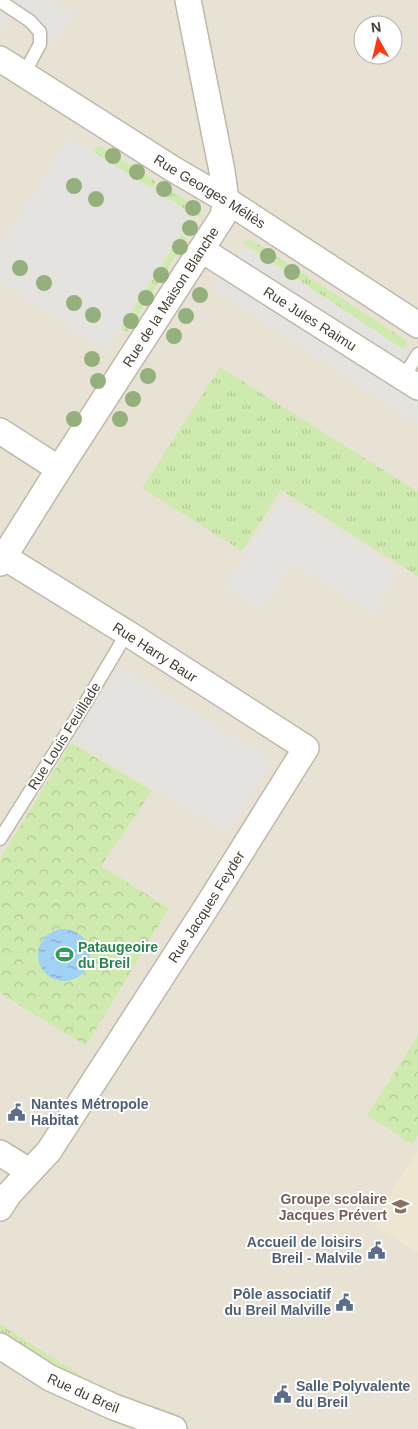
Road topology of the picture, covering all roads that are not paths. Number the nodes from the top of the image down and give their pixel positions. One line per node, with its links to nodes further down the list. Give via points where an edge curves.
1 (188, 0): 5 (street, Rue de la Maison Blanche)
2 (0, 1): 4 (lane, via 30,21 40,32 40,44)
3 (0, 59): 4 (street, Rue Georges Méliès)
4 (24, 74): 5 (street, Rue Georges Méliès)
5 (226, 200): 6 (street, Rue de la Maison Blanche, via 223,216); 7 (street, Rue Georges Méliès)
6 (202, 250): 9 (street, Rue Jules Raimu); 11 (street, Rue de la Maison Blanche)
7 (418, 326)
8 (418, 354): 9 (lane)
9 (410, 383)
10 (0, 432): 11 (street)
11 (59, 469): 12 (street, Rue de la Maison Blanche)
12 (2, 560): 13 (street, Rue Harry Baur)
13 (127, 633): 14 (street, Rue Harry Baur); 15 (lane, Rue Louis Feuillade)
14 (306, 748): 17 (street, Rue Jacques Feyder, via 49,1151)
15 (0, 839)
16 (0, 1153): 17 (street)
17 (29, 1171): 18 (street, Rue Jacques Feyder)
18 (0, 1208)
19 (0, 1346): 20 (street, Rue du Breil, via 50,1378)
20 (146, 1424): 21 (street, Rue du Breil)
21 (174, 1429)

